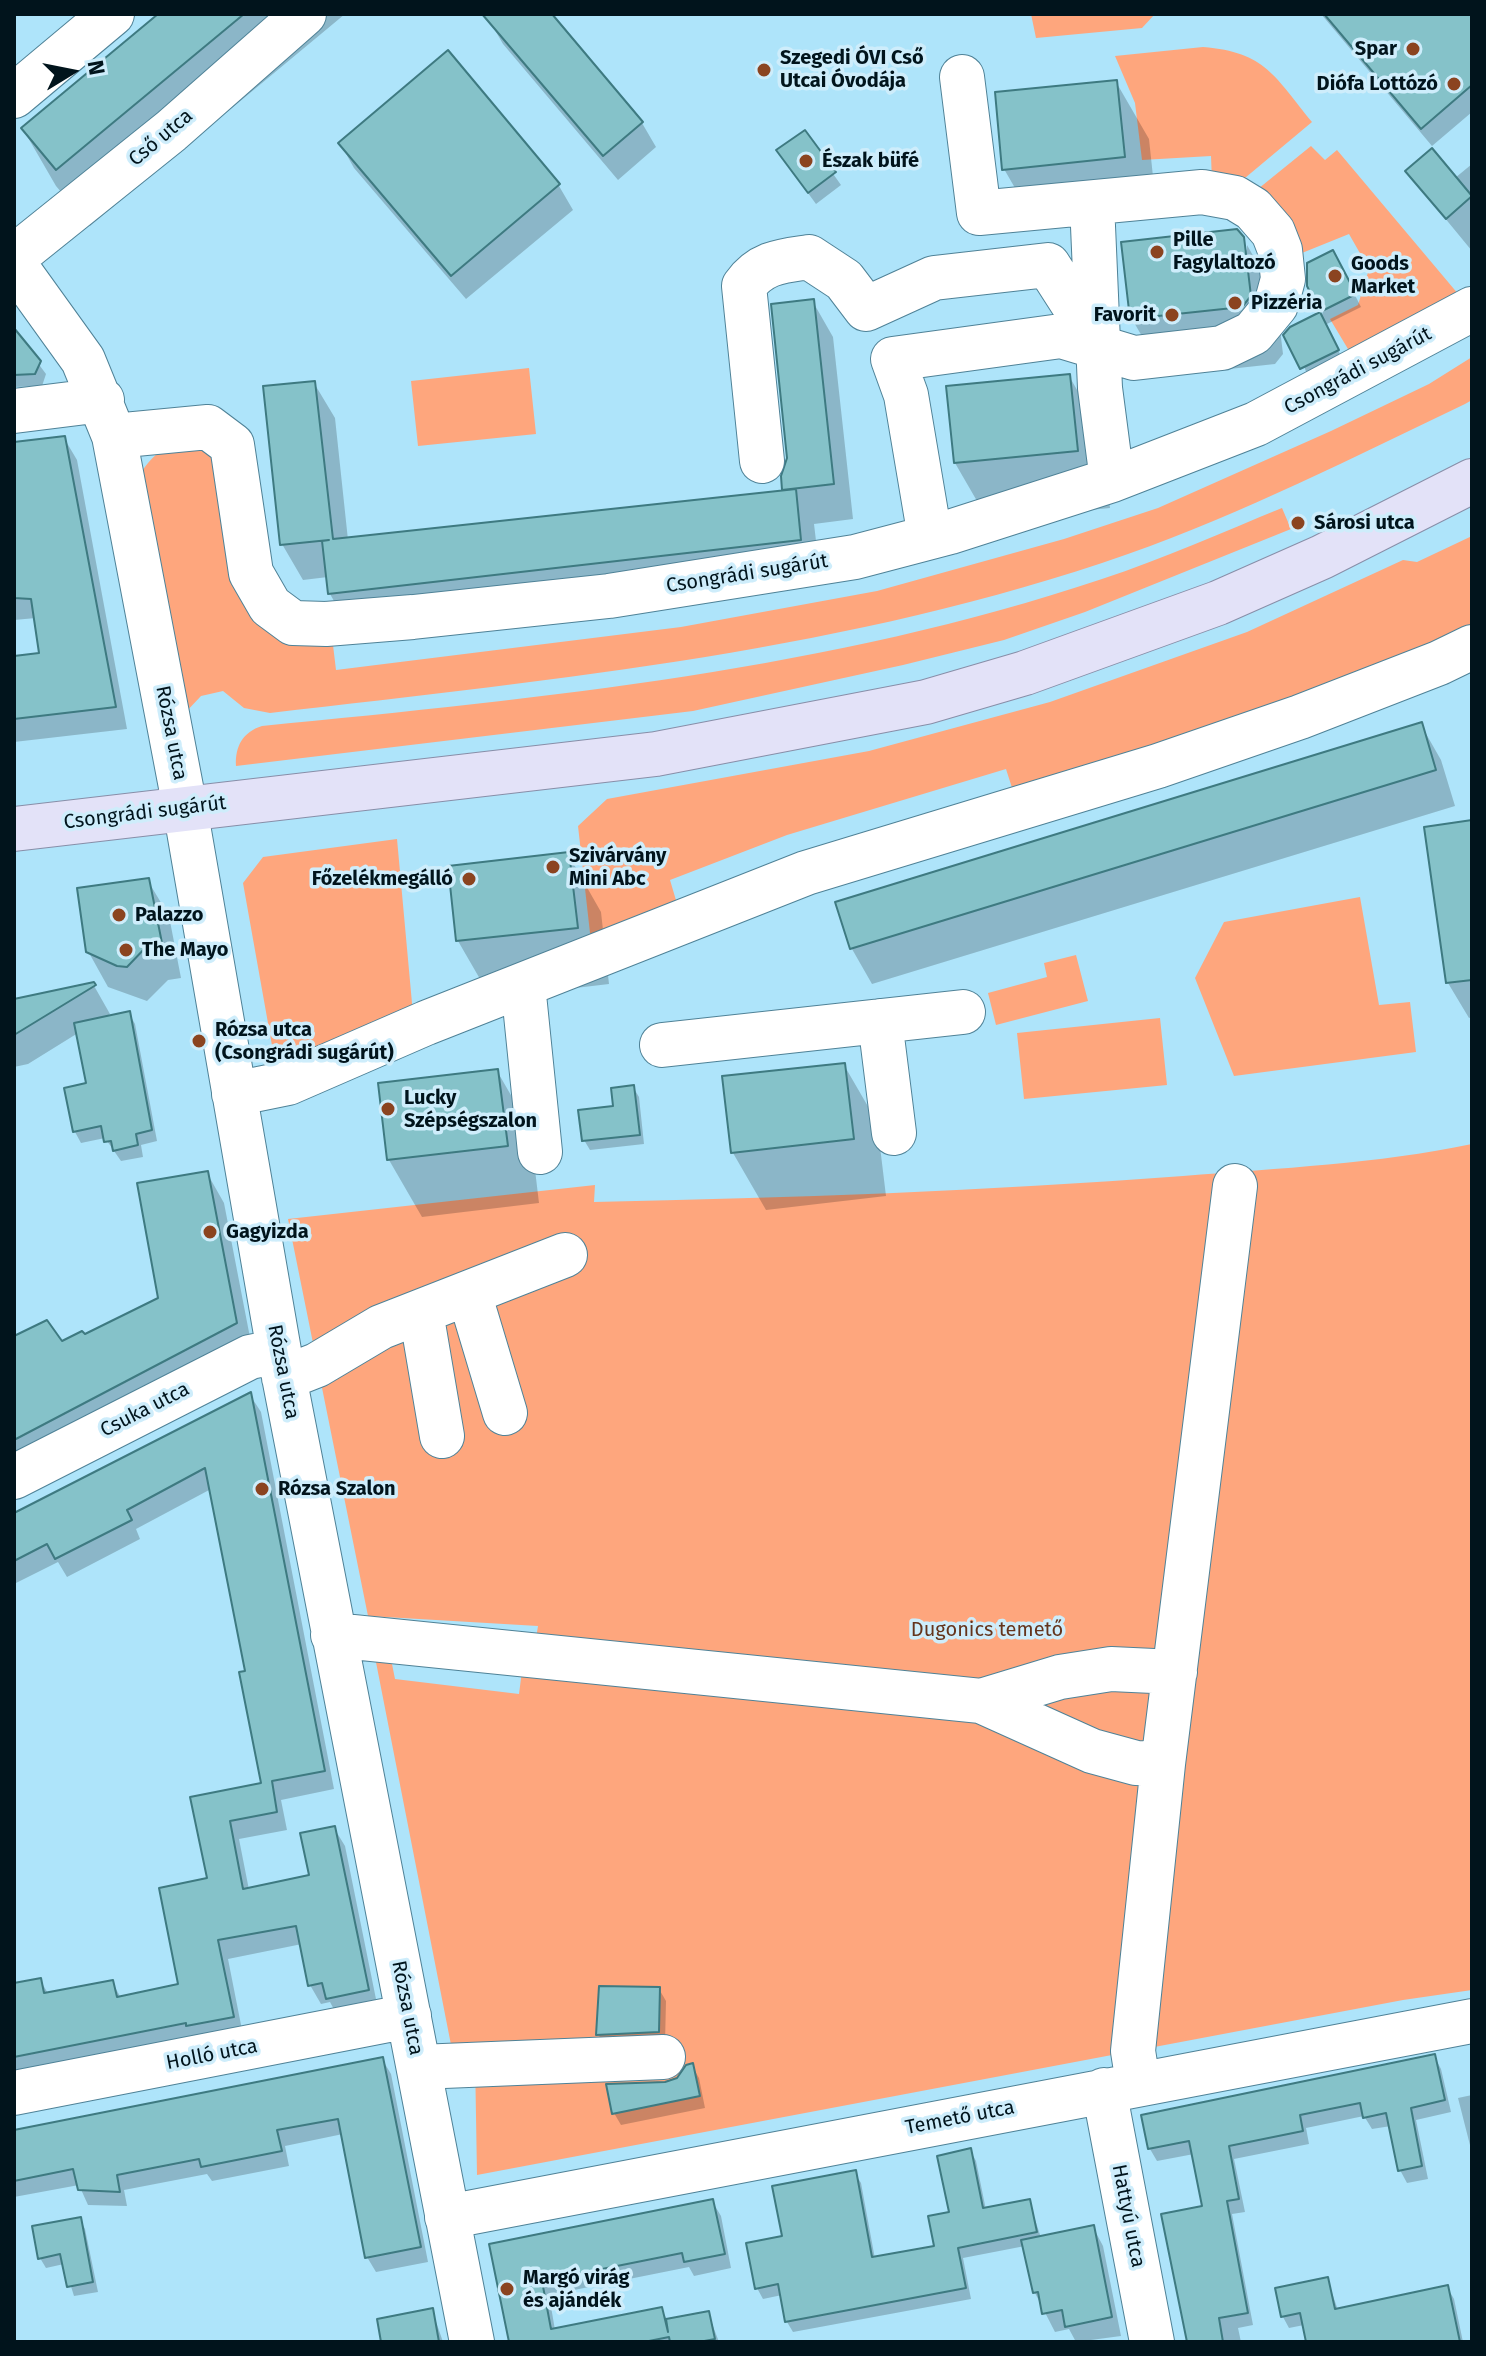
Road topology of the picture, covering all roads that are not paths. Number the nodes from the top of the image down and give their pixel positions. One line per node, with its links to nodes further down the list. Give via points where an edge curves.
1 (112, 14): 4 (street)
2 (304, 14): 6 (street, Cső utca, via 171,131)
3 (962, 77): 5 (street, via 979,213)
4 (14, 96)
5 (1092, 203): 10 (street); 10 (street, via 1202,192 1235,198 1273,232 1283,279 1265,321 1222,348 1134,358)
6 (14, 257)
7 (14, 264): 13 (street, Rózsa utca, via 66,332)
8 (866, 309): 10 (street, via 934,278 1048,265); 11 (street); 14 (street, via 844,280 809,257 771,263 744,286)
9 (1472, 309): 15 (street, Csongrádi sugárút, via 1256,424)
10 (1100, 346): 11 (street, via 1061,336); 15 (street)
11 (893, 359): 17 (street, via 906,395)
12 (14, 411): 13 (street, Csongrádi sugárút)
13 (108, 418): 17 (street, Csongrádi sugárút, via 208,427 232,445 251,573 270,606 293,623 413,617 609,596 855,557); 19 (street, Rózsa utca)
14 (762, 461)
15 (1112, 480): 17 (street, Csongrádi sugárút)
16 (1472, 481): 19 (main road, Csongrádi sugárút, via 1218,603 1025,673 926,702 656,754)
17 (930, 537)
18 (1472, 647): 21 (street, via 1172,762 806,873)
19 (185, 808): 20 (main road, Csongrádi sugárút); 25 (street, Rózsa utca)
20 (14, 829)
21 (523, 985): 25 (street, via 288,1083); 27 (street)
22 (963, 1012): 23 (street)
23 (880, 1021): 24 (street); 26 (street)
24 (662, 1045)
25 (234, 1094): 32 (street, Rózsa utca)
26 (894, 1133)
27 (540, 1152)
28 (1235, 1186): 37 (street, Hattyú utca)
29 (565, 1255): 30 (street, Csuka utca)
30 (469, 1293): 31 (street, Csuka utca); 33 (street)
31 (421, 1312): 32 (street, Csuka utca, via 381,1327 317,1365); 34 (street)
32 (281, 1364): 35 (street, Csuka utca, via 250,1357); 36 (street, Rózsa utca)
33 (505, 1413)
34 (442, 1436)
35 (14, 1477)
36 (333, 1635): 38 (street); 40 (street, Rózsa utca)
37 (1175, 1672): 38 (street, via 1111,1669 1060,1677); 39 (street, Hattyú utca)
38 (981, 1701): 39 (street, via 1092,1751)
39 (1163, 1764): 44 (street, Hattyú utca, via 1133,2051)
40 (409, 2016): 43 (street, Rózsa utca); 45 (street, Holló utca)
41 (1472, 2021): 44 (street, Temető utca)
42 (663, 2057): 43 (street)
43 (419, 2067): 46 (street, Rózsa utca)
44 (1121, 2087): 46 (street, Temető utca); 48 (street, Hattyú utca)
45 (14, 2093)
46 (447, 2217): 47 (street, Rózsa utca)
47 (472, 2342)
48 (1152, 2342)

